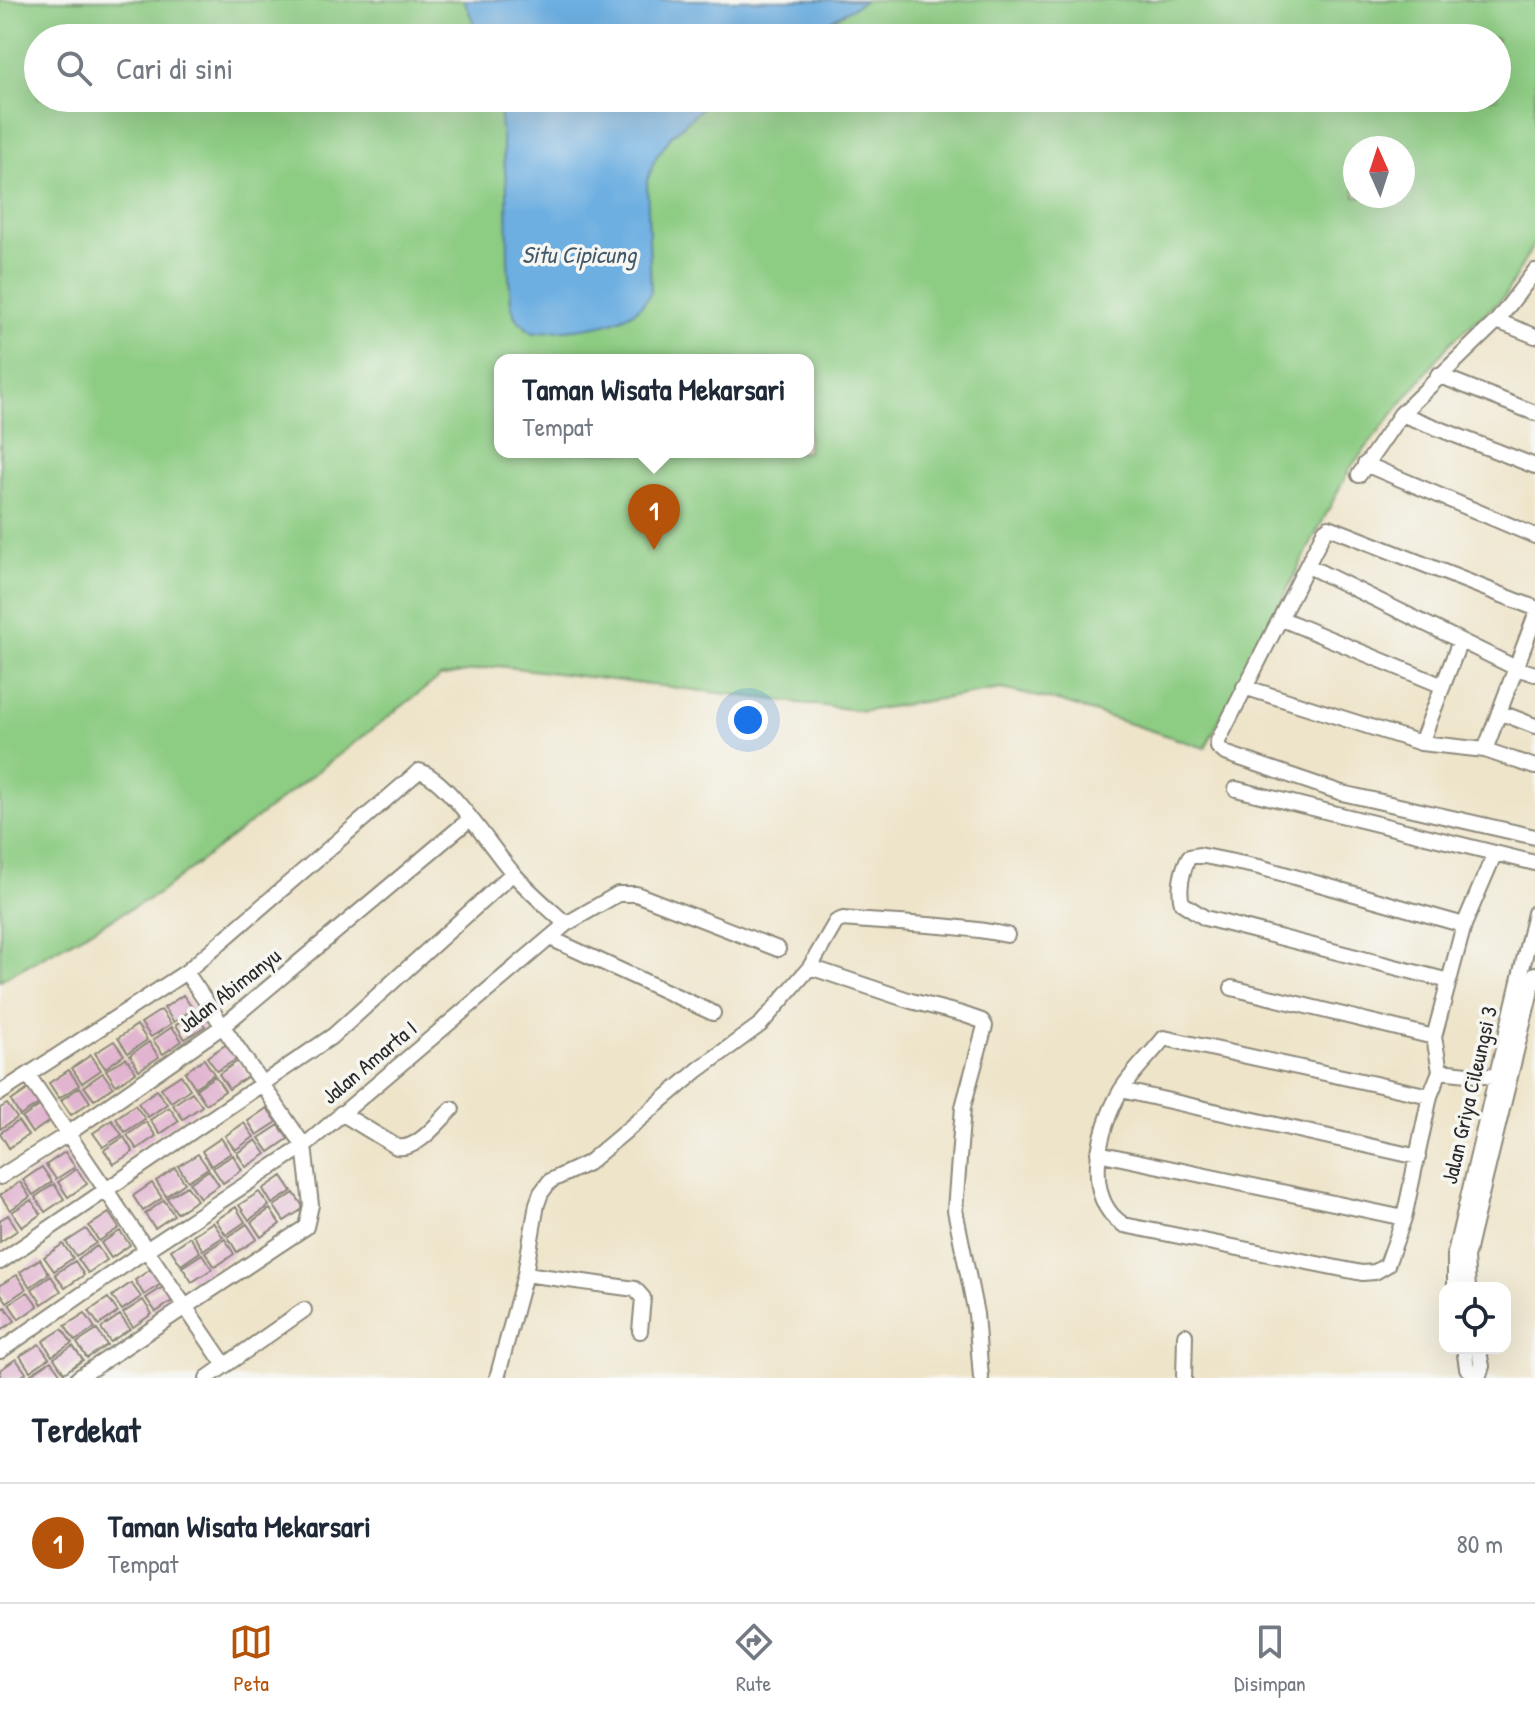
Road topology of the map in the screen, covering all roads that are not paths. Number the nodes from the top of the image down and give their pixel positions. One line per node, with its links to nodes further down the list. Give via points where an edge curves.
1 (1534, 277): 2 (street)
2 (1497, 321): 3 (street); 4 (street)
3 (1535, 336)
4 (1438, 375): 5 (street); 6 (street)
5 (1535, 413)
6 (1401, 414): 7 (street); 8 (street, via 1362,470)
7 (1535, 466)
8 (1535, 536)
9 (1308, 566): 10 (street, via 1325,530 1334,527); 12 (street); 13 (street)
10 (1535, 608)
11 (1535, 617): 14 (street)
12 (1282, 619): 16 (street); 17 (street)
13 (1460, 641): 14 (street); 16 (street)
14 (1516, 668): 15 (street); 18 (street)
15 (1535, 674)
16 (1443, 686): 20 (street)
17 (1244, 687): 20 (street); 25 (street, via 1218,741 1225,753 1342,793)
18 (1499, 712): 19 (street); 21 (street)
19 (1535, 726)
20 (1421, 743): 21 (street)
21 (1485, 750): 22 (street)
22 (1535, 767)
23 (1236, 789): 26 (street)
24 (470, 819): 28 (street); 36 (street, via 430,774 419,771); 41 (street, Jalan Abimanyu)
25 (1535, 837)
26 (1494, 855): 27 (street); 31 (street)
27 (1535, 863)
28 (513, 873): 30 (street); 46 (street, via 334,1035)
29 (1535, 913): 45 (street, Jalan Griya Cileungsi 3)
30 (566, 924): 33 (street, Jalan Amarta I); 34 (street, Jalan Amarta I, via 626,892)
31 (1464, 925): 38 (street); 38 (street, via 1259,867 1199,855 1186,863 1182,903 1205,918)
32 (1007, 935): 35 (street, via 843,919 836,922)
33 (550, 938): 40 (street); 52 (street, Jalan Amarta I)
34 (778, 949)
35 (810, 967): 63 (street, via 761,1024 588,1163 550,1181 537,1204); 78 (street, via 962,1014 985,1026 963,1107 955,1210 976,1314)
36 (186, 972): 41 (street); 44 (street)
37 (1535, 974): 50 (street)
38 (1449, 981): 42 (street)
39 (1232, 988): 42 (street)
40 (713, 1013)
41 (223, 1026): 46 (street); 53 (street, Jalan Abimanyu)
42 (1434, 1037): 43 (street)
43 (1440, 1071): 45 (street); 49 (street)
44 (28, 1075): 48 (street); 53 (street)
45 (1495, 1077): 50 (street, Jalan Griya Cileungsi 3)
46 (264, 1084): 54 (street); 58 (street)
47 (1121, 1090): 49 (street, via 1164,1038); 55 (street); 56 (street)
48 (0, 1093)
49 (1430, 1096): 56 (street)
50 (1498, 1097): 60 (street, Jalan Griya Cileungsi 3)
51 (452, 1109): 52 (street, via 404,1148)
52 (341, 1113): 54 (street, Jalan Amarta I)
53 (66, 1135): 57 (street, Jalan Abimanyu); 58 (street)
54 (304, 1146): 61 (street, Jalan Amarta I); 66 (street, via 311,1205 306,1227)
55 (1098, 1153): 59 (street); 59 (street, via 1106,1204 1110,1215 1124,1225 1362,1273 1387,1265)
56 (1418, 1157): 59 (street)
57 (0, 1177)
58 (106, 1192): 61 (street); 62 (street)
59 (1404, 1218)
60 (1466, 1231): 64 (street, Jalan Griya Cileungsi 3, via 1455,1253); 65 (street)
61 (146, 1250): 66 (street); 70 (street, Jalan Amarta I)
62 (0, 1262)
63 (525, 1274): 68 (street, via 635,1289 643,1298); 77 (street)
64 (1455, 1282)
65 (1468, 1282)
66 (185, 1306): 73 (street); 75 (street)
67 (304, 1310): 73 (street)
68 (640, 1331)
69 (1185, 1335): 79 (street)
70 (0, 1351)
71 (1465, 1354): 74 (street, via 1467,1368)
72 (1479, 1354): 74 (street)
73 (224, 1364): 76 (street)
74 (1478, 1376)
75 (78, 1378)
76 (207, 1378)
77 (497, 1378)
78 (981, 1378)
79 (1184, 1378)

